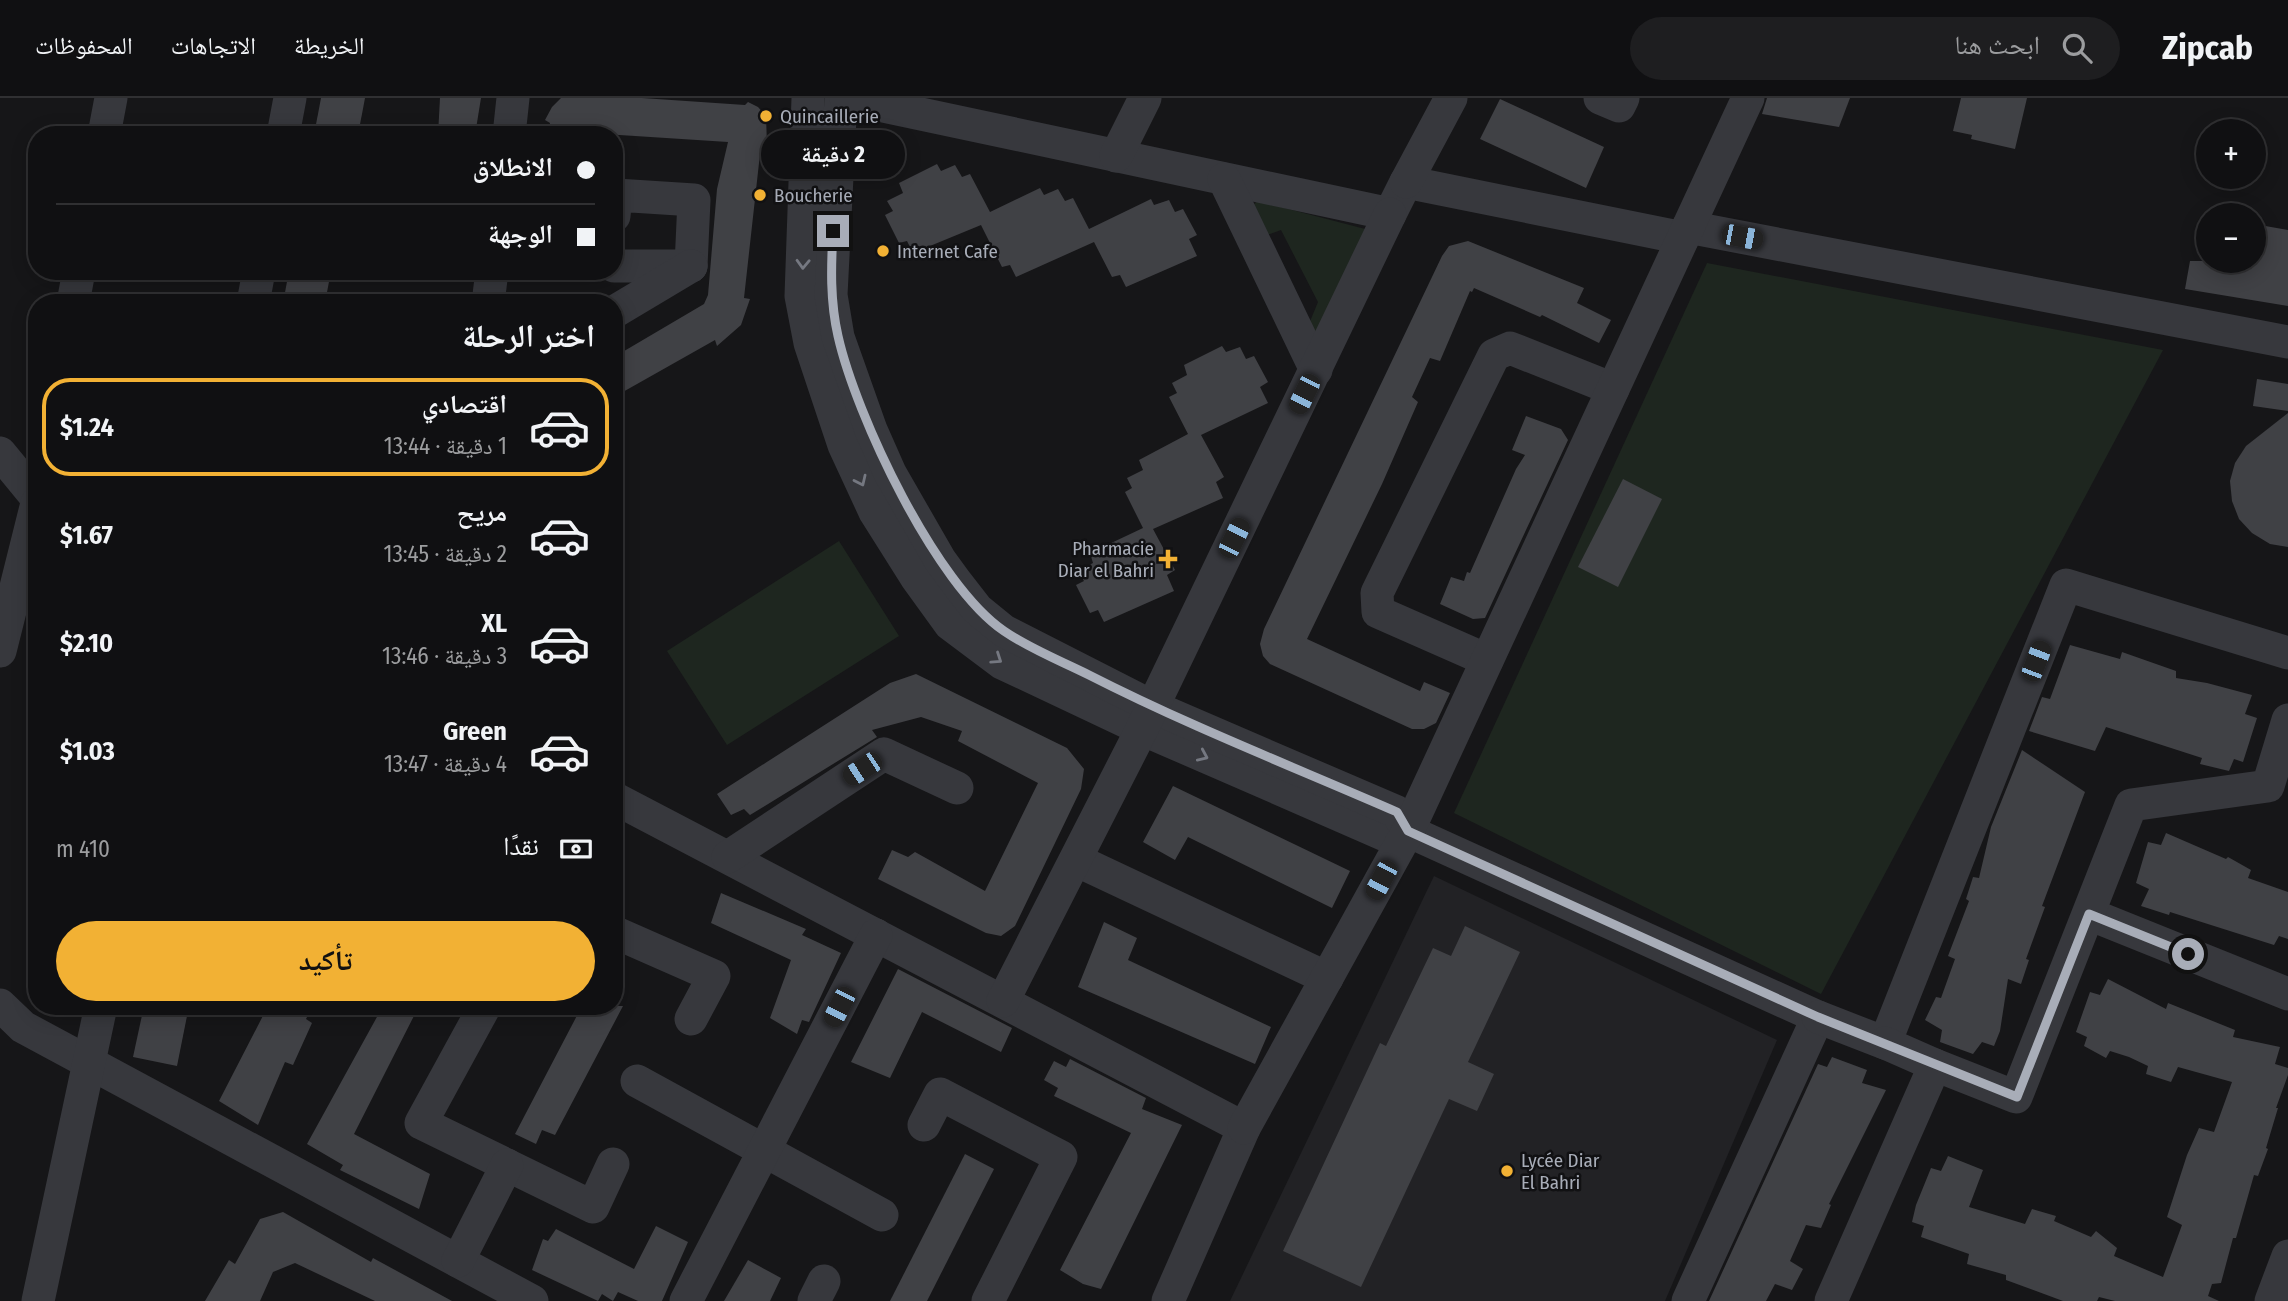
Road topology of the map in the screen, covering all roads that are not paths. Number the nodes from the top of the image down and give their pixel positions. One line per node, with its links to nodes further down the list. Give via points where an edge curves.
1 (111, 98): 11 (street)
2 (290, 98): 12 (street)
3 (513, 98): 13 (street)
4 (808, 98): 32 (street, one-way to 32, via 802,296 826,395 876,512 950,624 1002,663)
5 (843, 98): 14 (street); 32 (street, via 831,295 853,385 890,473 940,560 977,609 1004,631)
6 (1145, 98): 14 (street)
7 (1451, 98): 16 (street)
8 (1600, 98): 9 (street, via 1619,106)
9 (1623, 98)
10 (1748, 98): 19 (street)
11 (106, 126)
12 (285, 126)
13 (510, 126)
14 (1116, 156): 15 (street)
15 (1224, 178): 18 (street); 24 (street)
16 (1406, 183): 18 (street); 19 (street)
17 (623, 195): 21 (street, via 694,200)
18 (1390, 214): 24 (street)
19 (1686, 232): 23 (street); 25 (street)
20 (623, 266): 21 (street)
21 (691, 266): 22 (street)
22 (623, 307)
23 (2288, 342)
24 (1316, 370): 32 (street)
25 (1613, 389): 31 (street); 31 (street, via 1510,348 1494,355 1377,593 1378,612)
26 (0, 453): 27 (street)
27 (28, 489)
28 (28, 537): 29 (street)
29 (0, 651)
30 (2288, 653): 50 (street, via 2066,585)
31 (1487, 660): 36 (street)
32 (1147, 718): 36 (street, via 1390,837); 38 (street)
33 (2288, 720): 39 (street, via 2268,786 2131,805)
34 (957, 788): 37 (street, via 884,754)
35 (623, 803): 37 (street)
36 (1408, 831): 42 (street); 48 (street)
37 (728, 857): 40 (street)
38 (1076, 860): 42 (street); 44 (street)
39 (2089, 914): 43 (street); 52 (street, via 2017,1097)
40 (876, 934): 44 (street); 56 (street)
41 (623, 936): 49 (street, via 714,976)
42 (1327, 978): 55 (street)
43 (2288, 994)
44 (1003, 1001): 55 (street)
45 (0, 1005): 51 (street, via 23,1027)
46 (99, 1015): 51 (street)
47 (480, 1015): 58 (street, via 421,1123)
48 (1818, 1017): 50 (street); 67 (street)
49 (691, 1019)
50 (1885, 1043): 52 (street)
51 (87, 1061): 61 (street); 62 (street)
52 (1935, 1065): 68 (street)
53 (637, 1081): 56 (street)
54 (924, 1125): 65 (street, via 940,1094 1061,1157)
55 (1244, 1128): 66 (street)
56 (764, 1151): 59 (street); 64 (street)
57 (613, 1164): 58 (street, via 593,1207)
58 (507, 1165): 61 (street)
59 (881, 1214)
60 (2288, 1256): 69 (street)
61 (458, 1261): 63 (street)
62 (38, 1301)
63 (532, 1301)
64 (687, 1301)
65 (988, 1301)
66 (1168, 1301)
67 (1688, 1301)
68 (1831, 1301)
69 (2271, 1301)

